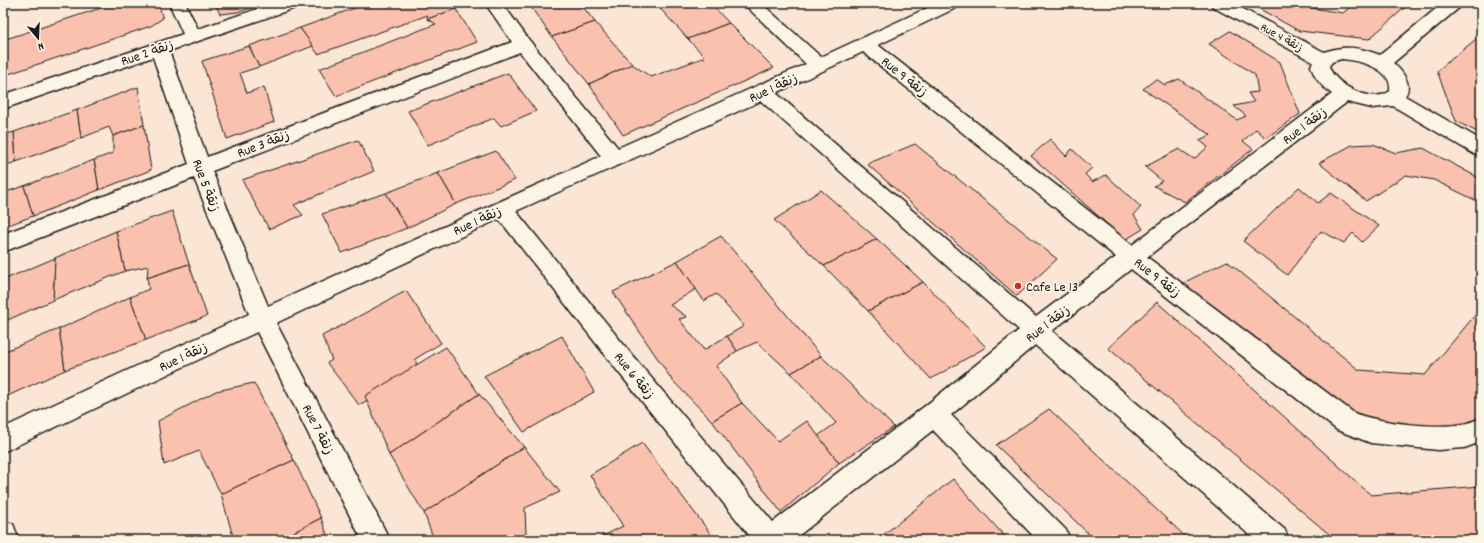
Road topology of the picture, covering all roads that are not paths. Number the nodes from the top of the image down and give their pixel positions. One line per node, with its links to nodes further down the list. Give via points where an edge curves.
1 (177, 3): 8 (street)
2 (292, 3): 8 (street, Rue 2 زنقة)
3 (493, 3): 9 (street)
4 (751, 3): 14 (street)
5 (952, 3): 10 (street, Rue 1 زنقة)
6 (1219, 3): 12 (street, Rue 4 زنقة)
7 (1454, 3): 13 (street)
8 (193, 37): 11 (street, Rue 2 زنقة)
9 (523, 44): 20 (street); 21 (street, Rue 3 زنقة)
10 (865, 44): 14 (street, Rue 1 زنقة); 24 (street, Rue 9 زنقة)
11 (159, 48): 18 (street, Rue 2 زنقة); 21 (street, Rue 5 زنقة)
12 (1324, 60): 13 (street, via 1334,54 1348,53 1365,56); 16 (street, via 1320,69 1325,79)
13 (1381, 64): 17 (street, via 1389,69 1398,82 1400,88)
14 (819, 66): 15 (street, Rue 1 زنقة)
15 (762, 92): 20 (street, Rue 1 زنقة); 26 (street)
16 (1344, 94): 17 (street, via 1372,102); 24 (street, Rue 1 زنقة)
17 (1394, 98): 19 (street)
18 (3, 102)
19 (1481, 149)
20 (616, 159): 22 (street, Rue 1 زنقة)
21 (200, 167): 23 (street, Rue 3 زنقة); 25 (street, Rue 5 زنقة)
22 (502, 208): 25 (street, Rue 1 زنقة); 33 (street, Rue 6 زنقة)
23 (3, 243)
24 (1132, 258): 26 (street, Rue 1 زنقة); 28 (street, Rue 9 زنقة, via 1346,422 1372,431 1438,438 1464,436)
25 (262, 319): 29 (street, Rue 1 زنقة); 32 (street, Rue 7 زنقة)
26 (1036, 330): 27 (street, Rue 1 زنقة); 35 (street)
27 (934, 414): 33 (street, Rue 1 زنقة); 34 (street)
28 (1481, 430)
29 (3, 440)
30 (3, 534): 31 (street)
31 (5, 540)
32 (376, 540)
33 (770, 540)
34 (1056, 540)
35 (1275, 540)

